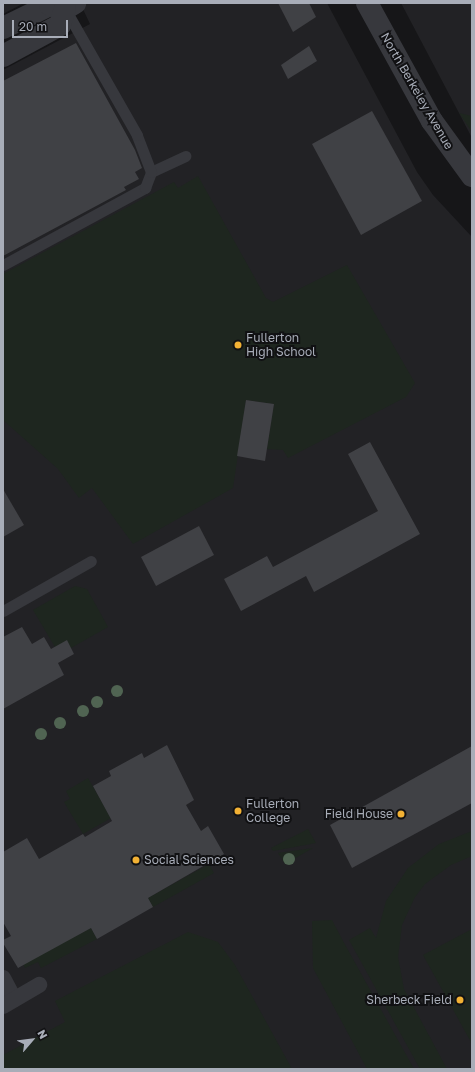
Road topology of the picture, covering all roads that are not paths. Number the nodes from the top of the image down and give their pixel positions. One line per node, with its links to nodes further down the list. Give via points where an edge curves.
1 (367, 3): 7 (street, North Berkeley Avenue, via 432,121)
2 (70, 6): 3 (street, via 50,5); 4 (street, via 60,25); 6 (lane, via 137,135)
3 (3, 28)
4 (3, 56)
5 (186, 156): 6 (lane)
6 (151, 172): 8 (lane, via 145,188)
7 (472, 176)
8 (3, 266)
9 (91, 561): 10 (lane)
10 (3, 611)
11 (3, 978): 13 (street)
12 (39, 985): 13 (street)
13 (9, 1003)

